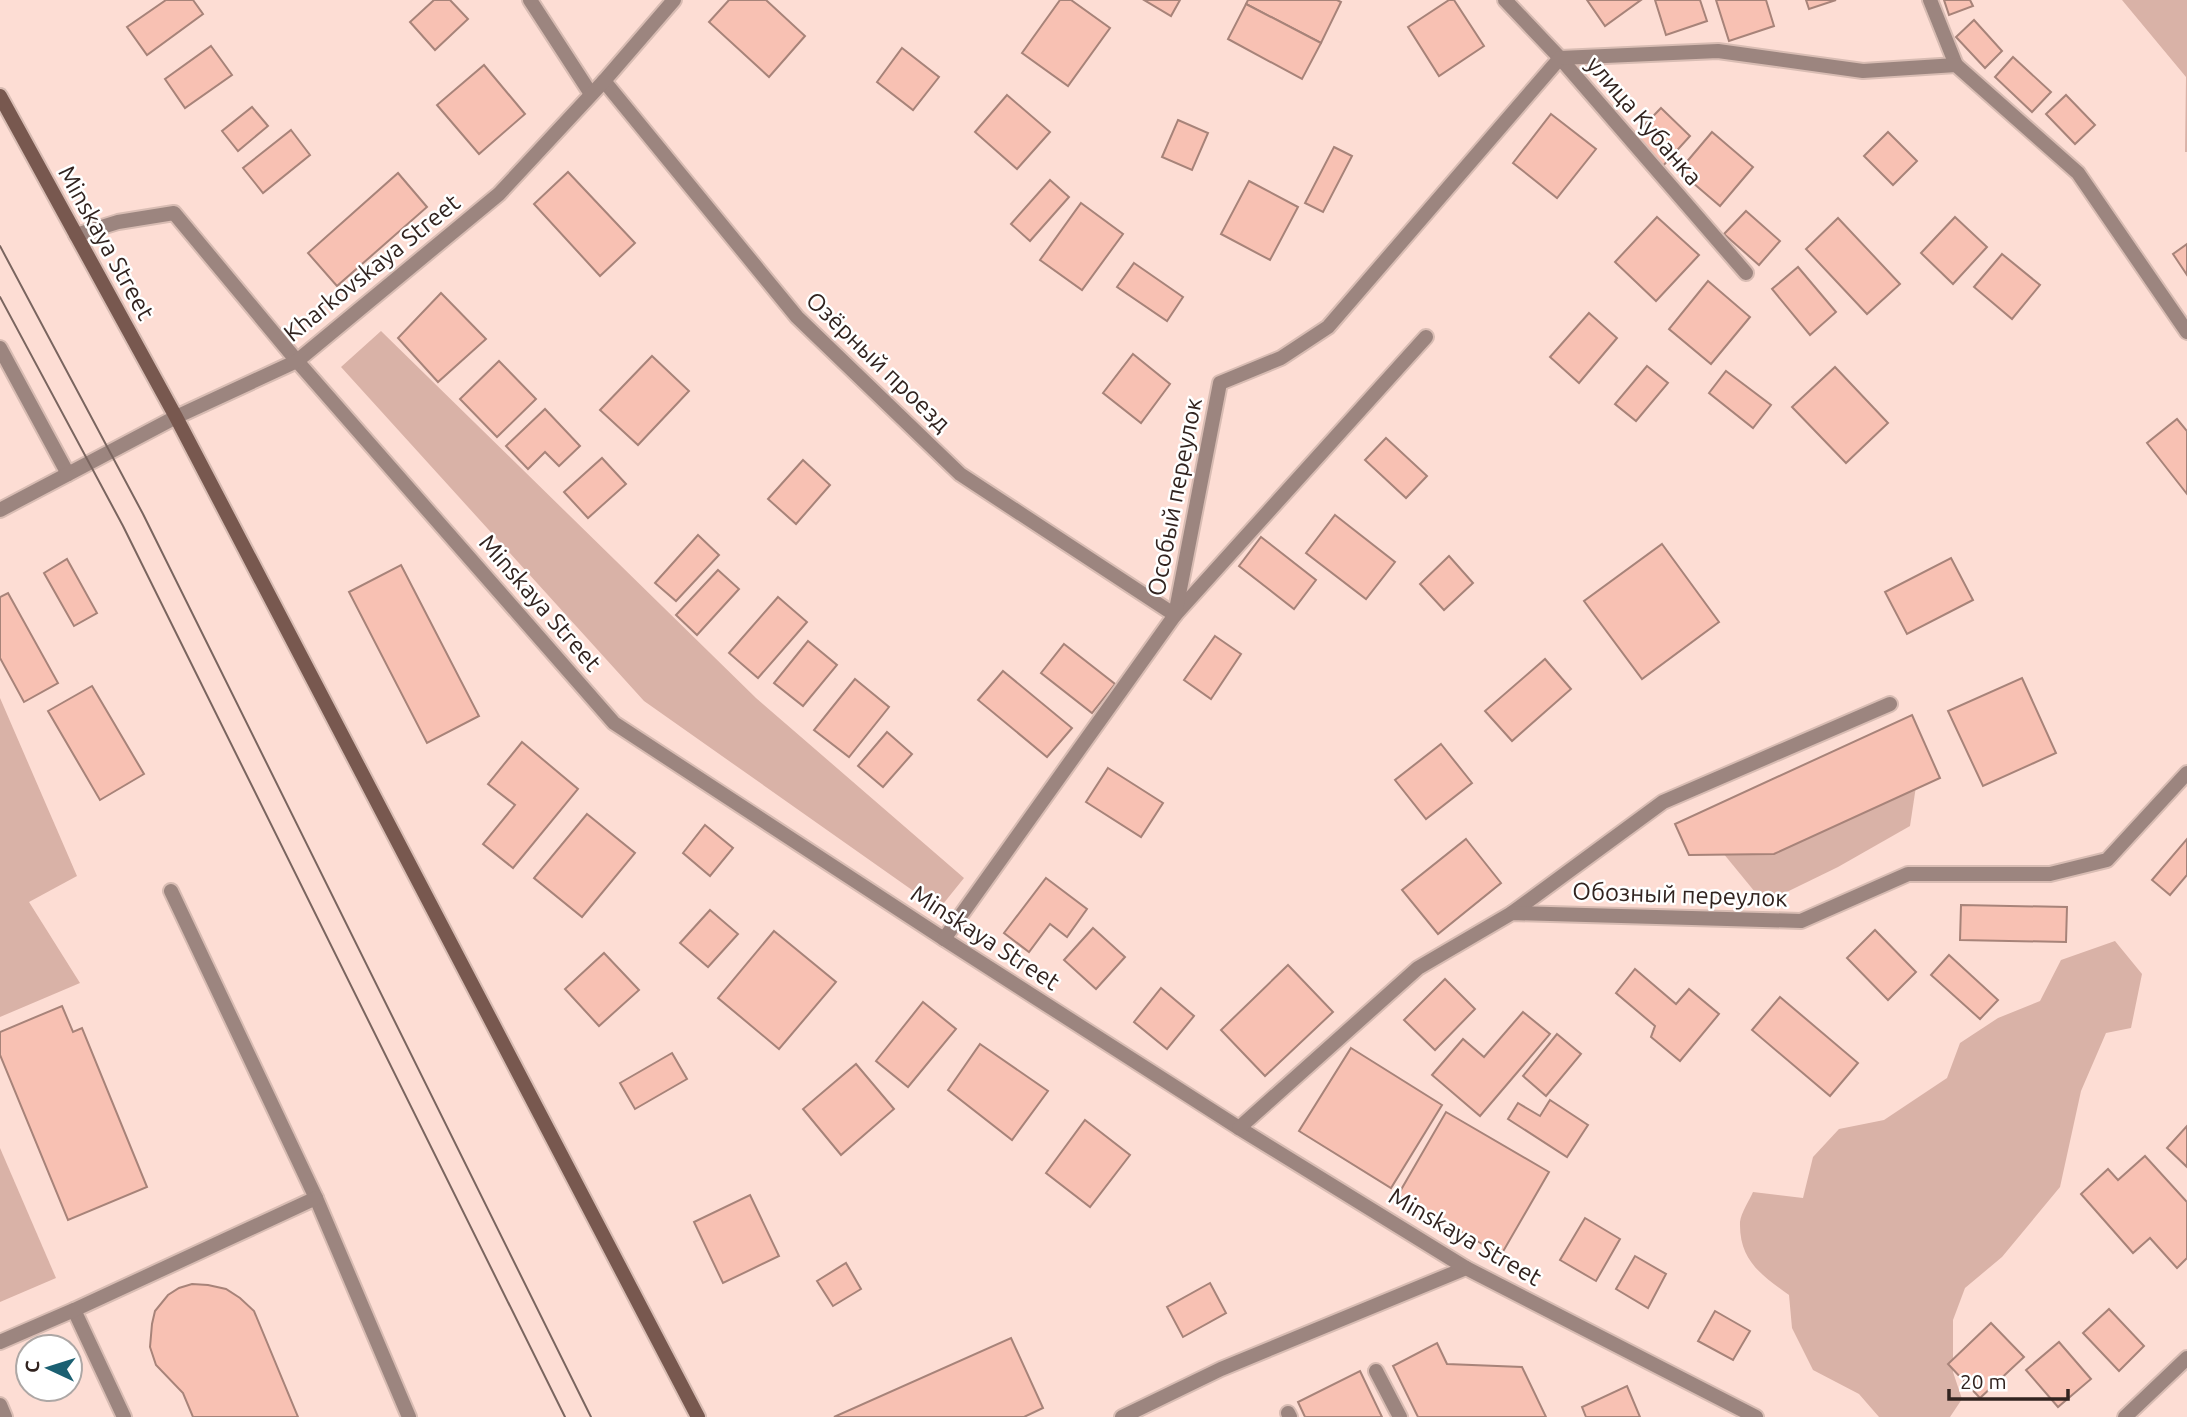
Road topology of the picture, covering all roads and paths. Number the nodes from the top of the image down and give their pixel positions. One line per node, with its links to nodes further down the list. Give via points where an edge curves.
1 (530, 0): 8 (street)
2 (674, 0): 7 (street, Kharkovskaya Street)
3 (1505, 0): 5 (street, улица Кубанка)
4 (1930, 0): 6 (street)
5 (1560, 58): 6 (street, via 1718,51 1863,71); 11 (street, улица Кубанка); 19 (street, Особый переулок, via 1328,327 1281,358 1220,383)
6 (1956, 65): 12 (street, via 2078,173)
7 (604, 81): 8 (street, Kharkovskaya Street); 19 (street, Озёрный проезд, via 797,317 960,474)
8 (591, 94): 15 (street, Kharkovskaya Street, via 499,194)
9 (0, 96): 10 (main road, Minskaya Street)
10 (76, 235): 15 (street, Minskaya Street, via 174,213); 16 (main road, Minskaya Street)
11 (1746, 273)
12 (2187, 332)
13 (1426, 337): 19 (street)
14 (0, 348): 17 (street)
15 (297, 360): 16 (street, Kharkovskaya Street); 24 (street, Minskaya Street, via 614,723)
16 (176, 417): 17 (street, Kharkovskaya Street); 36 (main road, Minskaya Street)
17 (68, 474): 18 (street, Kharkovskaya Street)
18 (0, 510)
19 (1175, 615): 24 (street, Особый переулок)
20 (1890, 704): 23 (street, via 1663,802)
21 (2187, 773): 23 (street, Обозный переулок, via 2107,860 2050,874 1908,874 1801,921)
22 (171, 891): 26 (street)
23 (1512, 912): 25 (street, via 1418,968)
24 (944, 939): 25 (street, Minskaya Street)
25 (1239, 1128): 27 (street, Minskaya Street)
26 (316, 1198): 28 (street); 35 (street)
27 (1466, 1268): 37 (street, via 1221,1369); 39 (street, Minskaya Street)
28 (74, 1310): 29 (street); 34 (street)
29 (0, 1342)
30 (2187, 1359): 40 (street)
31 (1377, 1371): 38 (street)
32 (0, 1405): 33 (street)
33 (5, 1417)
34 (124, 1417)
35 (409, 1417)
36 (698, 1417)
37 (1122, 1417)
38 (1399, 1417)
39 (1756, 1417)
40 (2125, 1417)

